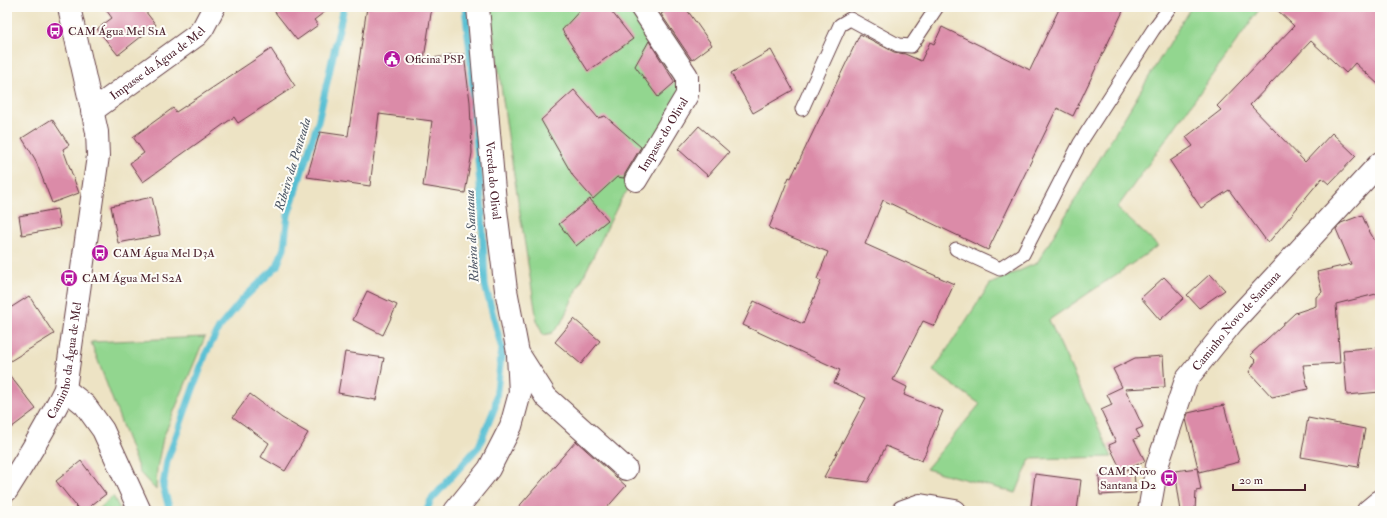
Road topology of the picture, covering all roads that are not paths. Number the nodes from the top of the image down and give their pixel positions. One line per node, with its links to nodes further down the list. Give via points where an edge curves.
1 (69, 7): 8 (street, Caminho da Água de Mel)
2 (214, 7): 8 (street, Impasse da Água de Mel, via 197,35)
3 (478, 7): 12 (street, Vereda do Olival, via 495,202 506,290)
4 (641, 7): 10 (street, Impasse do Olival, via 688,76 687,95)
5 (937, 7): 7 (lane, via 911,46 898,45 850,19 840,25)
6 (1170, 7): 11 (lane, via 1080,143 1023,254 1000,269)
7 (802, 109)
8 (92, 111): 13 (street, Caminho da Água de Mel, via 97,132 98,156)
9 (1380, 163): 21 (street, Caminho Novo de Santana, via 1232,323 1186,380 1157,466)
10 (636, 180)
11 (956, 250)
12 (518, 353): 14 (street, Vereda do Olival, via 546,397); 18 (street, Vereda do Olival, via 520,393 511,426 489,469)
13 (65, 389): 15 (street, Caminho da Água de Mel, via 38,441); 17 (street, via 85,405 103,430)
14 (626, 469)
15 (7, 490)
16 (1380, 501): 22 (street)
17 (140, 511)
18 (455, 511)
19 (903, 511): 20 (street, via 920,505)
20 (955, 511)
21 (1149, 511)
22 (1368, 511)

